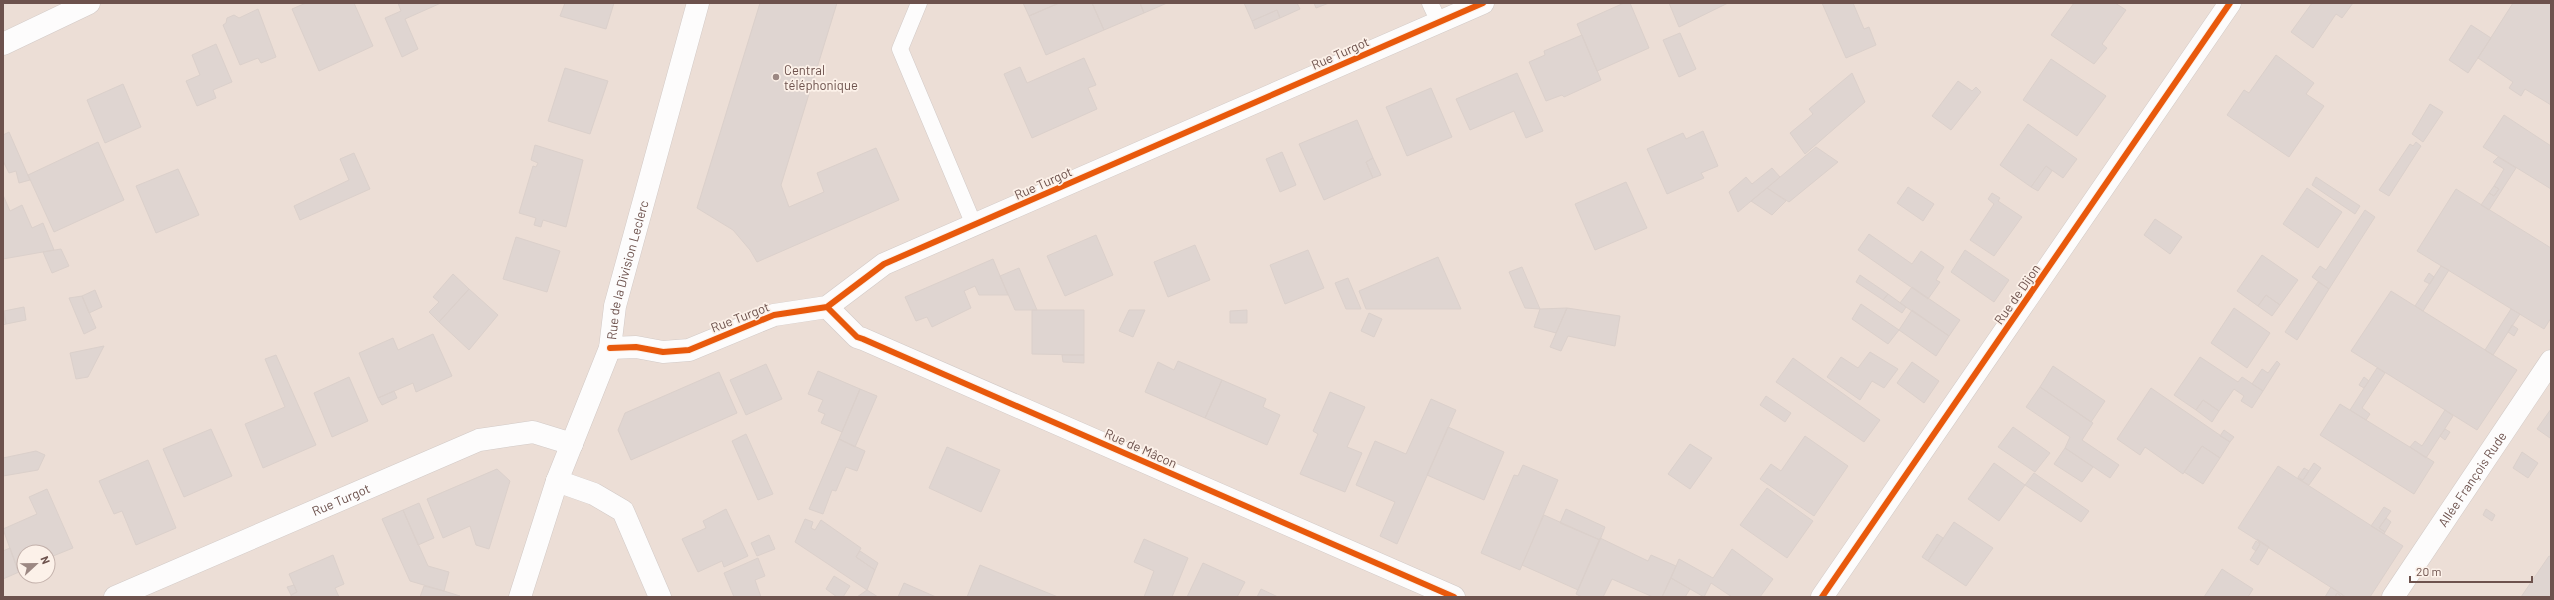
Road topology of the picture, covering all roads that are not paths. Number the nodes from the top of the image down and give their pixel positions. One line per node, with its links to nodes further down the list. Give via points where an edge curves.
1 (89, 3): 8 (street)
2 (684, 3): 9 (street, Rue de la Division Leclerc)
3 (698, 3): 9 (street, Rue de la Division Leclerc)
4 (919, 3): 10 (lane, via 900,49)
5 (1482, 3): 7 (street, Rue Turgot)
6 (2230, 3): 20 (street, Rue de Dijon)
7 (1435, 13): 10 (street, Rue Turgot)
8 (3, 44)
9 (684, 52): 12 (street, Rue de la Division Leclerc, via 615,306)
10 (974, 225): 11 (street, Rue Turgot, via 884,264)
11 (828, 307): 12 (street, Rue Turgot, via 774,315 689,350 663,352 636,347); 19 (street, Rue de Mâcon, via 857,337)
12 (610, 348): 14 (street, Rue de la Division Leclerc)
13 (2551, 361): 21 (street, Allée François Rude)
14 (572, 444): 15 (street, Rue de la Division Leclerc); 16 (street, Rue Turgot, via 532,432 479,440)
15 (557, 481): 17 (street, Rue de la Division Leclerc); 18 (street, via 594,494 623,511)
16 (115, 597)
17 (520, 597)
18 (660, 597)
19 (1454, 597)
20 (1822, 597)
21 (2393, 597)

